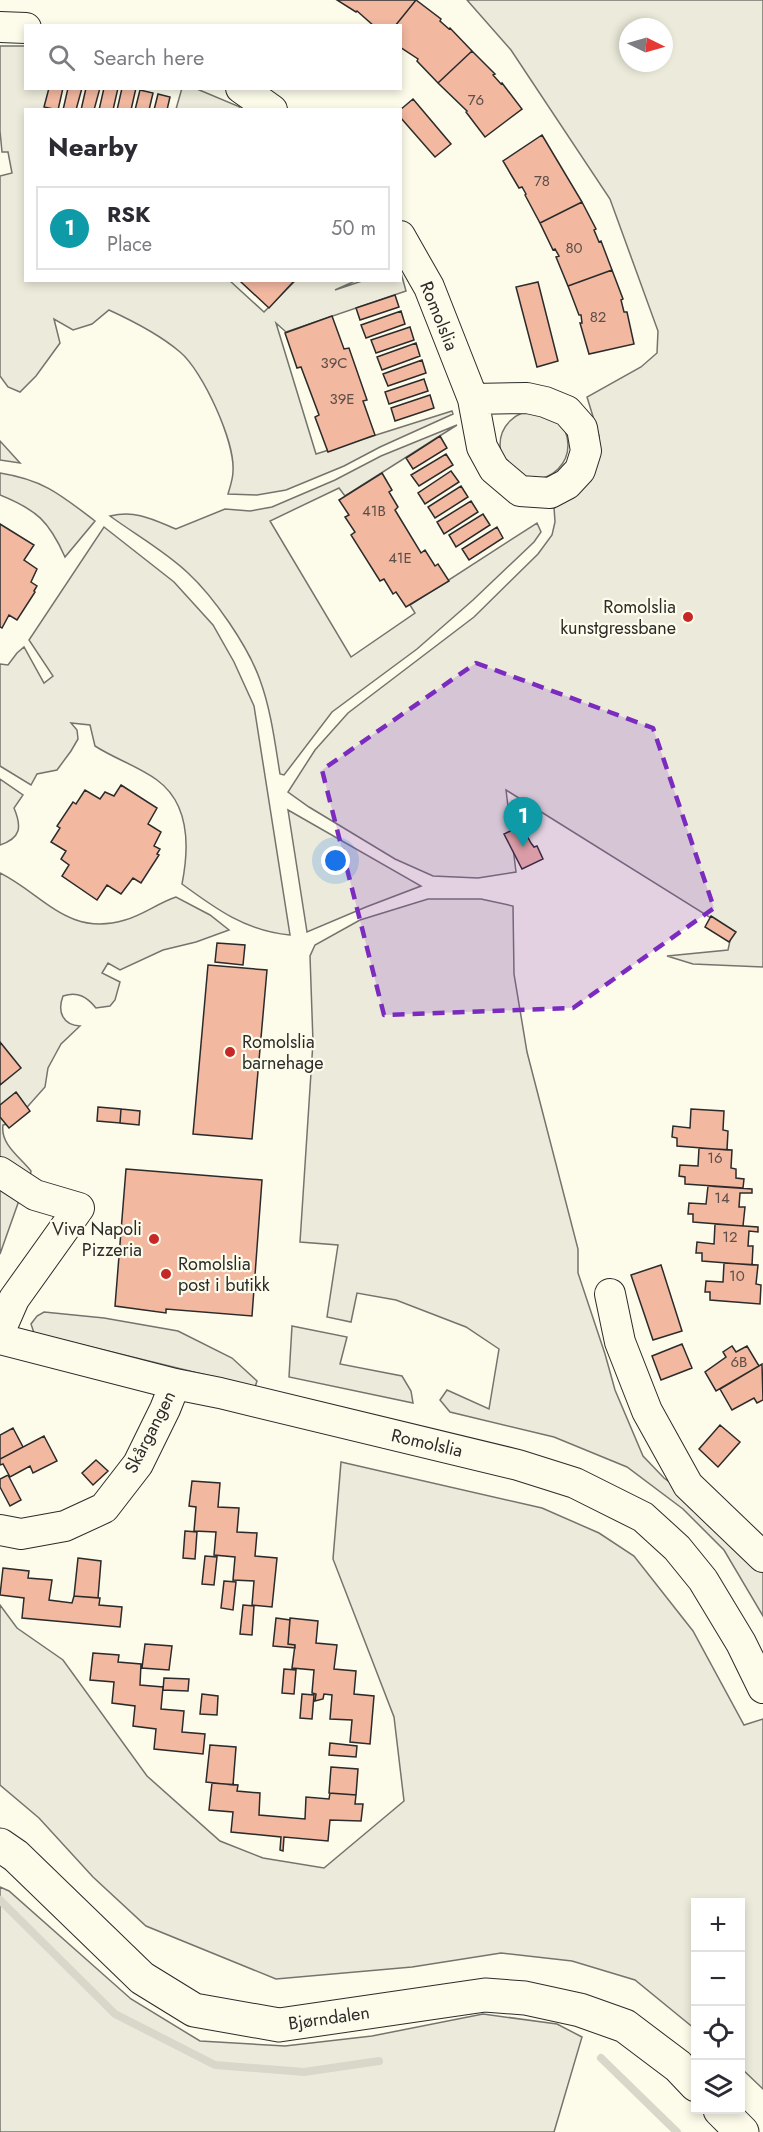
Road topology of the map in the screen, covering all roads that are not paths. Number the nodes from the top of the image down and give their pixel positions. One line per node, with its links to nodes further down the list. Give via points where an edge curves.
1 (0, 27): 2 (street)
2 (24, 28)
3 (243, 90): 4 (street)
4 (269, 108)
5 (402, 239): 6 (street, Romolslia, via 429,286)
6 (472, 399)
7 (0, 1172): 9 (street, via 35,1195 79,1208 14,1299)
8 (610, 1294): 13 (street, via 620,1342 647,1411 688,1485)
9 (0, 1331)
10 (0, 1339): 11 (street, Romolslia)
11 (175, 1384): 12 (street, Skårgangen, via 138,1464 104,1508 65,1526 21,1534); 14 (street, Romolslia, via 518,1465 575,1483 643,1517 677,1548 703,1580)
12 (0, 1530)
13 (763, 1557)
14 (763, 1688)
15 (0, 1845): 16 (main road, Bjørndalen, via 141,1978 194,2010 279,2025 485,1995 525,1998 580,2010 625,2026)
16 (691, 2080)
17 (725, 2114): 18 (main road)
18 (742, 2132)

